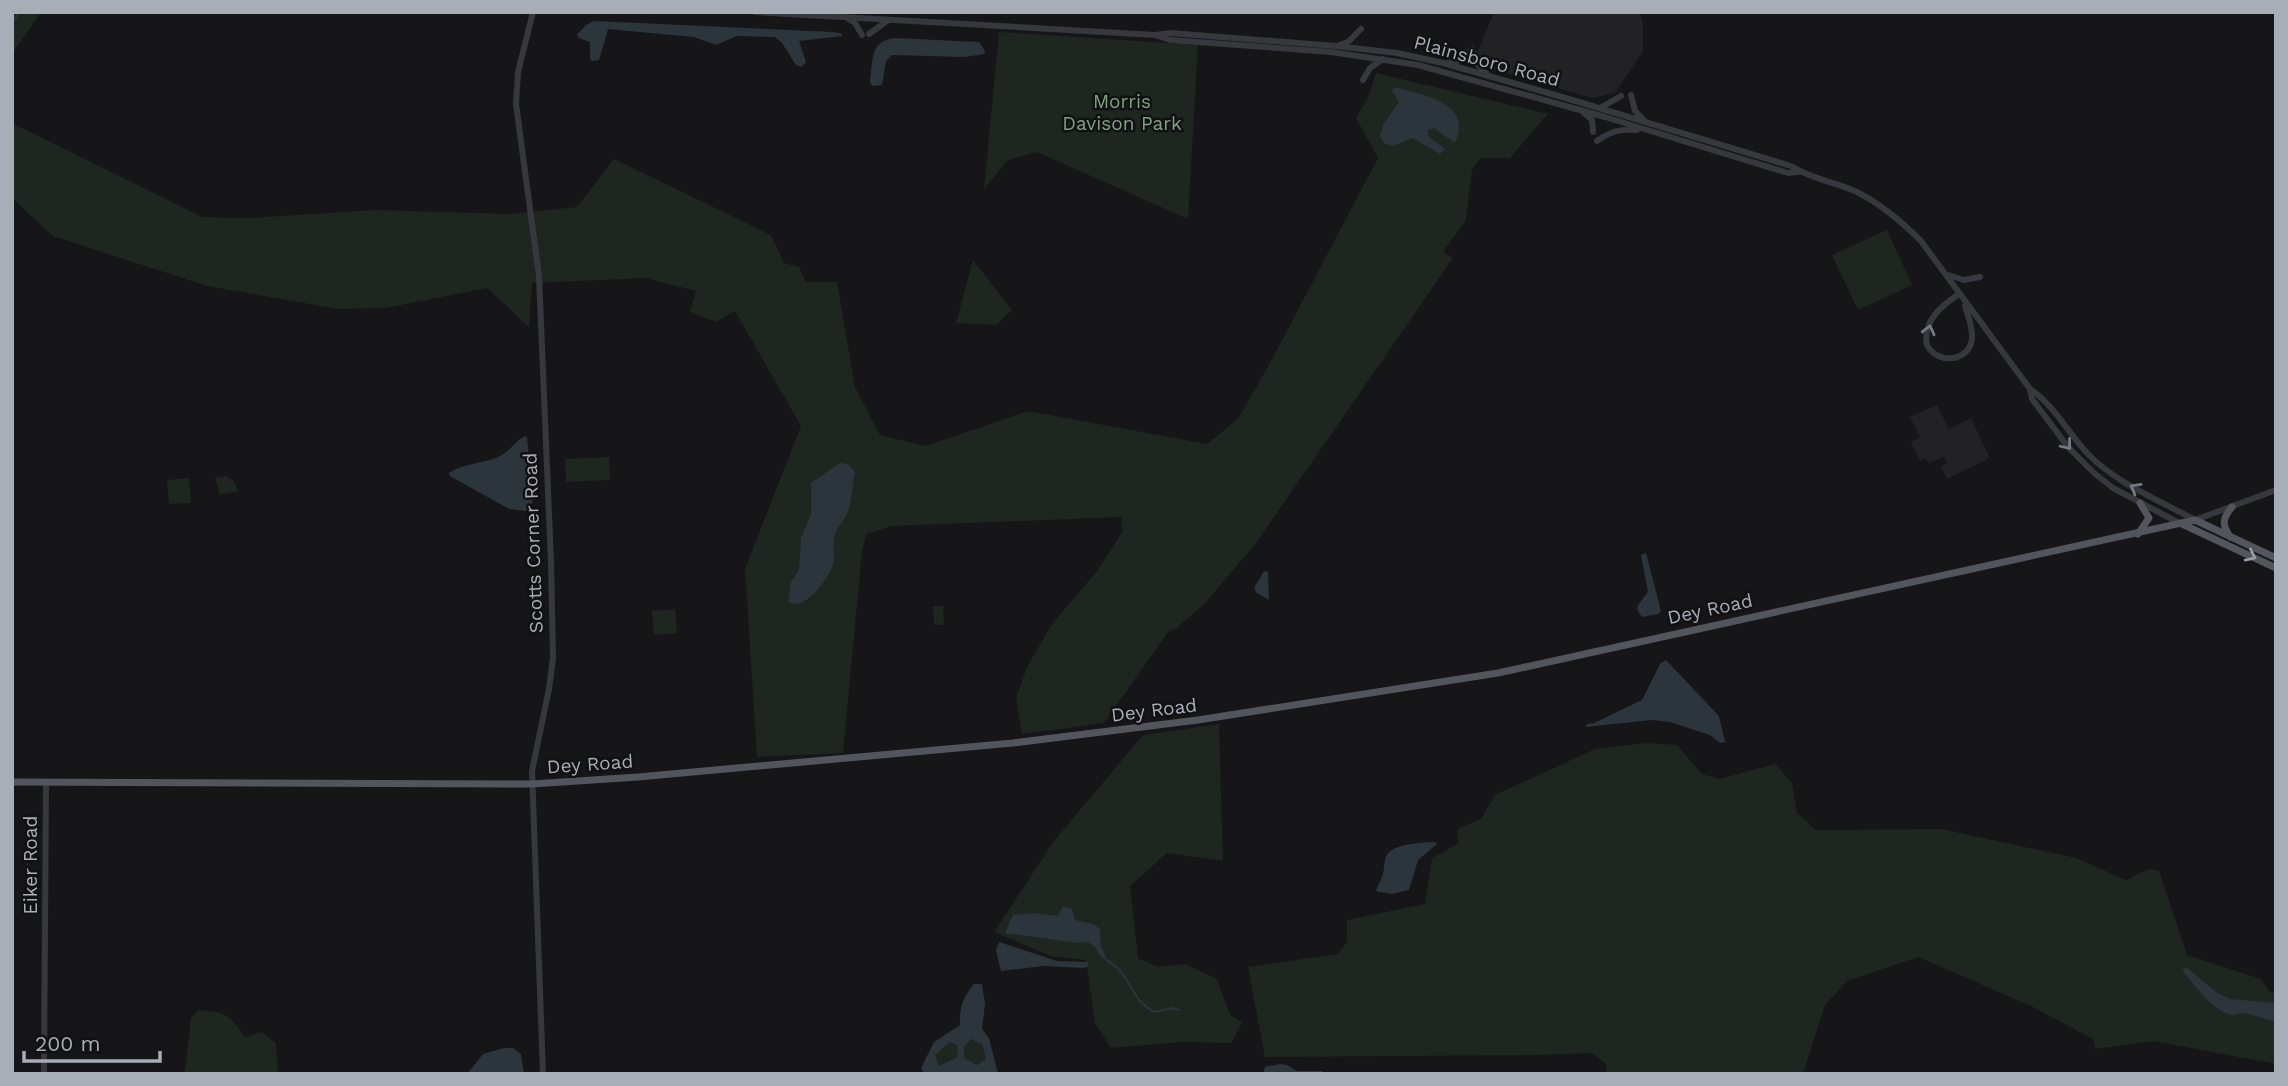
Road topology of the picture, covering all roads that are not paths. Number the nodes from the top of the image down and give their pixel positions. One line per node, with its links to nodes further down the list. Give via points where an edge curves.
1 (533, 12): 38 (street, Scotts Corner Road, via 518,72 516,104 539,276 552,657)
2 (755, 12): 4 (street, Plainsboro Road)
3 (868, 15): 4 (street, Plainsboro Road); 5 (street, Plainsboro Road)
4 (845, 17): 5 (street, via 866,35)
5 (891, 20): 7 (street, Plainsboro Road)
6 (1360, 29): 8 (street, via 1348,42)
7 (1155, 36): 8 (street, Plainsboro Road, via 1170,33); 9 (street, Plainsboro Road)
8 (1336, 46): 10 (street, Plainsboro Road)
9 (1385, 59): 12 (street, via 1377,61); 16 (street, Plainsboro Road)
10 (1443, 64): 11 (street, Plainsboro Road); 11 (street, via 1462,60 1472,50 1481,70)
11 (1495, 78): 15 (street, Plainsboro Road)
12 (1363, 80)
13 (1631, 95): 17 (street, via 1635,111)
14 (1621, 96): 15 (street)
15 (1600, 108): 17 (street, Plainsboro Road)
16 (1579, 110): 18 (street, via 1592,120); 19 (street, Plainsboro Road)
17 (1651, 123): 21 (street, Plainsboro Road)
18 (1593, 132)
19 (1653, 132): 20 (street, via 1620,129); 21 (street, Plainsboro Road, via 1788,173)
20 (1597, 141)
21 (1800, 172): 22 (street, Plainsboro Road, via 1858,192 1883,208 1921,241)
22 (1946, 275): 23 (street, via 1964,280); 24 (street, Plainsboro Road)
23 (1980, 277)
24 (1959, 293): 25 (street); 25 (street, one-way to 24, via 1972,327 1969,348 1957,358 1936,356 1927,345 1927,326)
25 (1964, 300): 26 (street)
26 (2030, 389): 28 (street, one-way to 28, via 2032,399 2068,447 2113,488); 30 (street, one-way to 26, via 2129,486 2100,464)
27 (2276, 490): 29 (street, Dey Road)
28 (2140, 503): 31 (street); 32 (main road, via 2149,519)
29 (2232, 507): 30 (street, Dey Road); 33 (main road, via 2223,524)
30 (2195, 520): 31 (main road, Dey Road); 33 (main road)
31 (2181, 524): 32 (main road, Dey Road); 35 (main road, one-way to 35)
32 (2138, 534): 38 (main road, Dey Road, via 1435,684 1004,744)
33 (2230, 537): 34 (main road)
34 (2276, 558)
35 (2276, 568)
36 (12, 782): 37 (main road, Dey Road)
37 (46, 782): 38 (main road, Dey Road); 39 (street, Eiker Road)
38 (532, 784): 40 (street, Scotts Corner Road)
39 (44, 1074)
40 (543, 1074)

